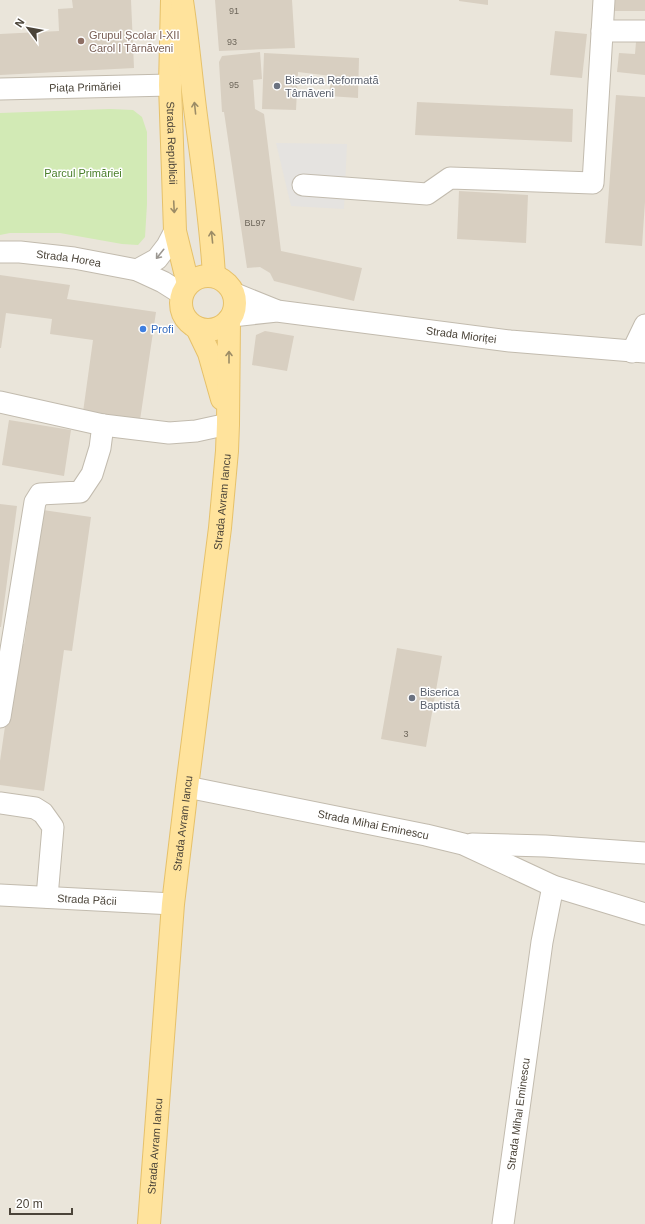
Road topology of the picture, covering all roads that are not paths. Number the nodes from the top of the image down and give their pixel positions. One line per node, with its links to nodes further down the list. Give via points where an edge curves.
1 (172, 0): 6 (main road, Strada Republicii)
2 (182, 0): 12 (main road, one-way to 2, via 208,198)
3 (604, 0): 4 (street)
4 (602, 31): 5 (street); 8 (street, via 593,182 450,178 427,194)
5 (645, 32)
6 (170, 85): 7 (street, Piața Primăriei); 9 (main road, Strada Republicii, one-way to 9)
7 (0, 89)
8 (302, 185)
9 (175, 231): 11 (street, one-way to 11, via 157,259); 13 (main road, Strada Republicii)
10 (0, 252): 11 (street, Strada Horea, via 74,258)
11 (137, 270): 13 (street, Strada Horea)
12 (214, 276): 13 (main road, via 196,278); 14 (main road, via 226,283)
13 (185, 289): 18 (main road, via 180,302 181,310 184,318)
14 (233, 293): 15 (street, Strada Mioriței); 16 (main road, via 235,309)
15 (277, 311): 16 (street, Strada Mioriței); 19 (street, Strada Mioriței, via 510,341)
16 (231, 318): 18 (main road, via 214,330 205,331); 21 (main road, Strada Avram Iancu, one-way to 16)
17 (645, 325): 19 (street)
18 (197, 328): 21 (main road, Strada Avram Iancu, via 208,353)
19 (639, 352)
20 (0, 402): 22 (street)
21 (228, 424): 22 (street, via 196,432 169,433); 24 (main road, Strada Avram Iancu, via 220,528)
22 (103, 425): 23 (street, via 100,448 92,474 80,492 40,494 35,502)
23 (0, 717)
24 (187, 787): 26 (street, Strada Mihai Eminescu, via 426,834); 31 (main road, Strada Avram Iancu)
25 (0, 803): 30 (street, via 35,808 43,813 53,827)
26 (463, 844): 27 (street, via 545,846); 28 (street, Strada Mihai Eminescu)
27 (645, 853)
28 (553, 886): 32 (street, Strada Mihai Eminescu); 34 (street, Strada Mihai Eminescu, via 542,942)
29 (0, 895): 30 (street, Strada Păcii)
30 (47, 897): 31 (street, Strada Păcii)
31 (173, 904): 33 (main road, Strada Avram Iancu)
32 (645, 914)
33 (149, 1224)
34 (503, 1224)

